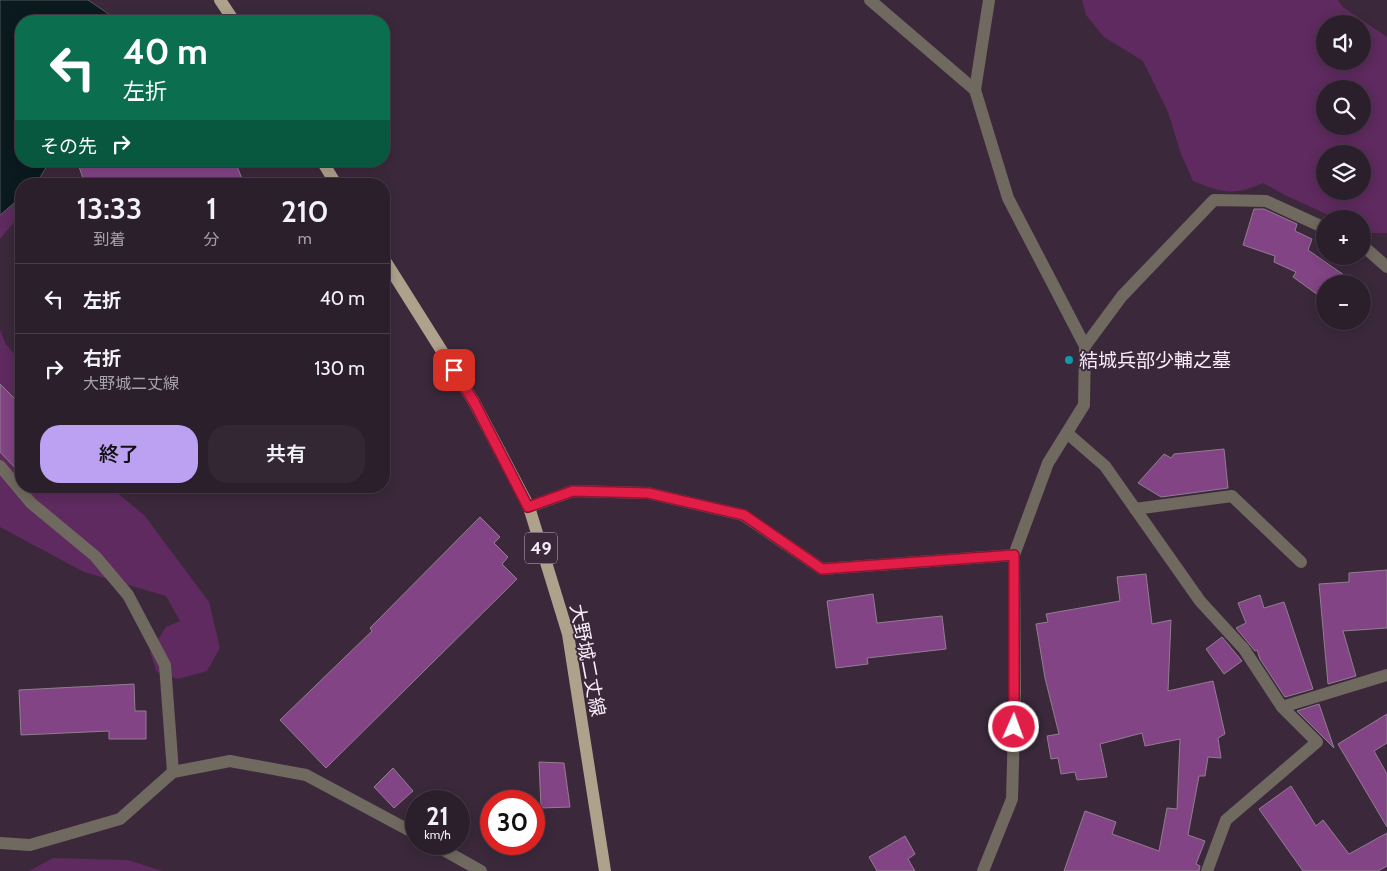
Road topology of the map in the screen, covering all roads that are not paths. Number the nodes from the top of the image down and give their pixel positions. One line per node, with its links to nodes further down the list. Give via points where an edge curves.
1 (220, 0): 4 (main road)
2 (870, 0): 5 (street)
3 (989, 0): 5 (street)
4 (230, 15)
5 (975, 90): 12 (street, via 1008,198)
6 (326, 167): 7 (main road)
7 (332, 178)
8 (1316, 224): 12 (street, via 1266,200 1214,200 1122,296)
9 (1371, 253): 10 (street)
10 (1387, 267)
11 (390, 269): 17 (main road, 大野城二丈線 / 49, via 474,402)
12 (1085, 346): 13 (street, via 1084,405)
13 (1067, 433): 18 (street, via 1105,466); 19 (street, via 1048,464)
14 (0, 466): 15 (street)
15 (15, 484)
16 (22, 493): 23 (street, via 95,556 128,595 165,665)
17 (528, 507): 19 (street, via 573,491 648,493 744,515 822,569); 28 (main road, 大野城二丈線 / 49, via 568,634)
18 (1135, 508): 20 (street, via 1232,496); 22 (street, via 1200,601 1244,649)
19 (1014, 555): 29 (street, via 1016,690 1012,799)
20 (1301, 562)
21 (1387, 675): 22 (street)
22 (1282, 707): 30 (street, via 1318,742 1226,820)
23 (173, 772): 24 (street, via 230,761 306,775); 25 (street, via 120,819 30,845)
24 (405, 828)
25 (0, 843)
26 (453, 855): 27 (street)
27 (481, 871)
28 (605, 871)
29 (983, 871)
30 (1207, 871)

